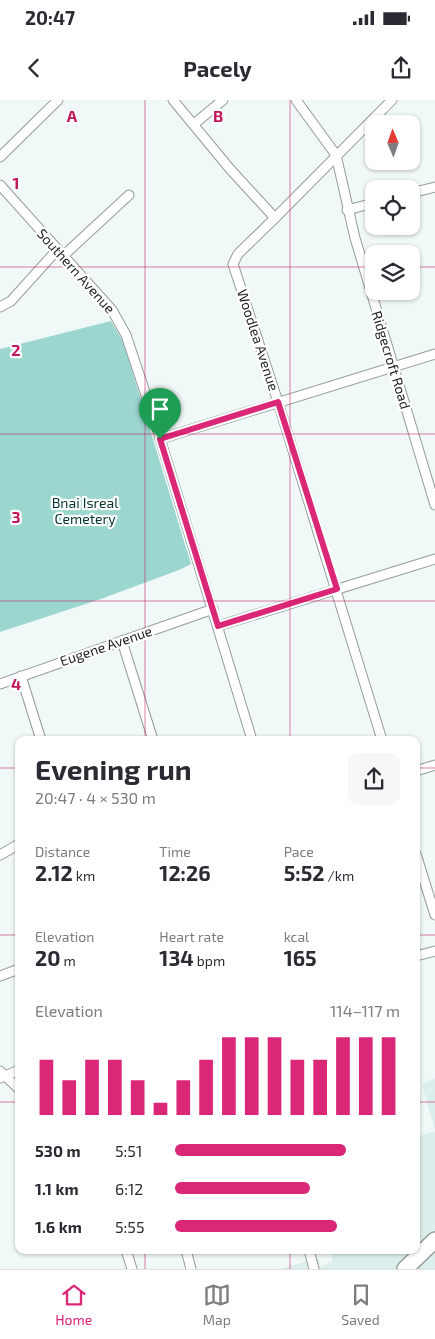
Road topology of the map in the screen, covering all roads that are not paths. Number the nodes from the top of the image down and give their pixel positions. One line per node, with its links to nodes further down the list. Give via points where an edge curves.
1 (58, 100): 8 (street)
2 (173, 100): 6 (street)
3 (223, 100): 6 (street)
4 (296, 100): 7 (street)
5 (392, 100): 7 (street)
6 (194, 124): 15 (street, via 230,170)
7 (336, 156): 14 (street, Ridgecroft Road); 15 (street)
8 (0, 157)
9 (0, 185): 16 (street, Southern Avenue)
10 (435, 187): 11 (street)
11 (420, 191)
12 (129, 195): 16 (street)
13 (365, 205): 14 (street)
14 (347, 210): 19 (street, Ridgecroft Road)
15 (275, 218): 20 (street, Woodlea Avenue, via 238,254 233,264)
16 (60, 253): 17 (street, via 11,301); 21 (street, Southern Avenue, via 112,310 122,326)
17 (0, 307)
18 (435, 354): 19 (street)
19 (393, 367): 20 (street); 22 (street, Ridgecroft Road)
20 (278, 402): 21 (street); 25 (street, Woodlea Avenue)
21 (160, 439): 26 (street, Southern Avenue)
22 (431, 477): 23 (street, Ridgecroft Road)
23 (435, 505)
24 (435, 559): 25 (street)
25 (337, 589): 27 (street); 34 (street, Woodlea Avenue)
26 (213, 609): 27 (street, Southern Avenue); 28 (street, Eugene Avenue)
27 (218, 626): 33 (street, Southern Avenue)
28 (122, 640): 29 (street, Eugene Avenue); 32 (street)
29 (21, 676): 30 (street, Eugene Avenue); 31 (street)
30 (0, 684)
31 (40, 736)
32 (152, 736)
33 (251, 736)
34 (381, 736)
35 (435, 765): 36 (street)
36 (420, 770)
37 (15, 846): 38 (street)
38 (0, 855)
39 (420, 867): 40 (street)
40 (435, 915)
41 (435, 951): 42 (street)
42 (420, 955)
43 (15, 970): 44 (street)
44 (0, 976)
45 (15, 1071): 46 (street)
46 (2, 1075): 47 (street)
47 (15, 1086)
48 (435, 1240): 49 (main road)
49 (420, 1250)
50 (127, 1254): 54 (street)
51 (187, 1254): 55 (street)
52 (310, 1254): 56 (street)
53 (416, 1254): 57 (main road)
54 (132, 1269)
55 (191, 1269)
56 (314, 1269)
57 (405, 1269)

